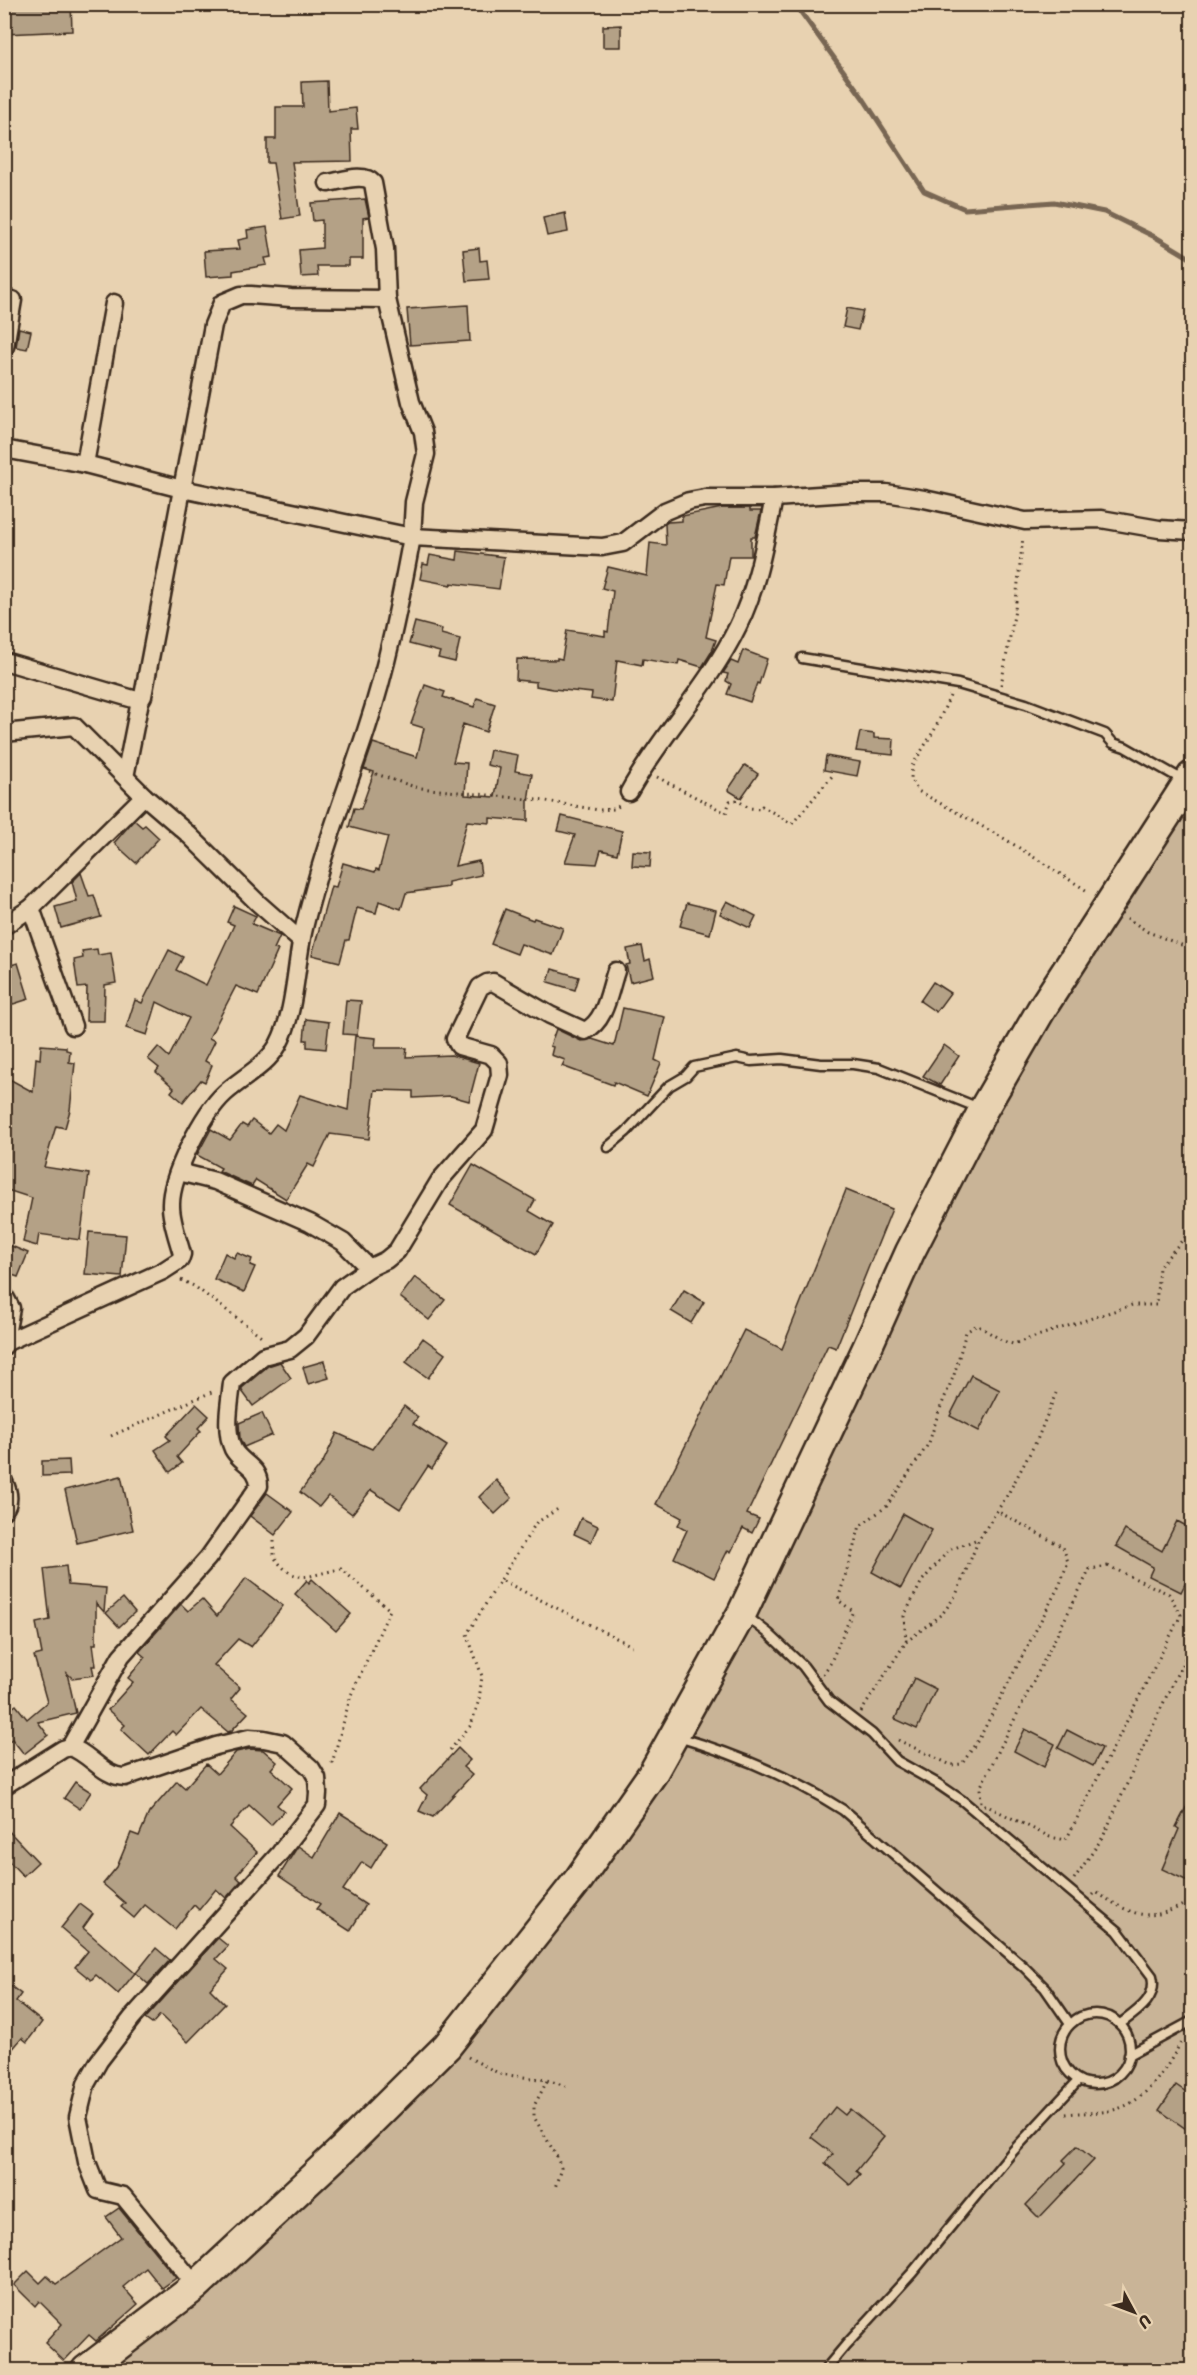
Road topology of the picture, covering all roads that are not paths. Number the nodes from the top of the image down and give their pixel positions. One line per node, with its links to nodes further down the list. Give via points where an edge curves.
1 (328, 183): 2 (street, via 363,177 373,183 385,249)
2 (387, 299): 8 (street, via 241,295 222,303 213,325); 11 (street, via 426,454 414,502)
3 (13, 300): 5 (street)
4 (114, 303): 7 (street)
5 (5, 348)
6 (4, 449): 7 (street)
7 (85, 464): 8 (street)
8 (182, 489): 11 (street); 14 (street)
9 (774, 498): 10 (street, via 886,493 1025,521 1101,519); 11 (street, via 688,501 655,518 623,543 602,547); 18 (street, via 761,562 738,627)
10 (1192, 531)
11 (412, 537): 22 (street, via 393,635)
12 (802, 658): 17 (lane, via 958,684 1000,696 1105,734 1113,743)
13 (4, 661): 14 (street)
14 (140, 701): 16 (street)
15 (4, 733): 16 (street, via 74,726)
16 (125, 777): 19 (street)
17 (1190, 780): 25 (highway, via 1041,1010)
18 (629, 792)
19 (144, 796): 20 (street); 22 (street)
20 (31, 908): 21 (street); 24 (street)
21 (4, 926)
22 (301, 941): 27 (street, via 289,1011 277,1046 264,1063 212,1107)
23 (616, 971): 28 (street, via 599,1018 585,1031 493,982 480,987 455,1039 459,1046 491,1055 499,1064 500,1075 484,1130 440,1180 397,1251)
24 (73, 1026)
25 (983, 1110): 26 (lane, via 879,1068 737,1058 694,1067 669,1086); 33 (highway, via 910,1252)
26 (608, 1147)
27 (178, 1172): 28 (street, via 214,1181 310,1223 343,1242); 30 (street, via 171,1208 182,1254 175,1264)
28 (369, 1268): 35 (street, via 342,1287 306,1336 290,1349 263,1356 232,1383 228,1434 234,1451 256,1472 259,1486 208,1558 121,1656)
29 (4, 1295): 30 (street, via 11,1308)
30 (6, 1344)
31 (4, 1482): 32 (street, via 9,1502)
32 (4, 1510)
33 (742, 1613): 34 (highway); 39 (lane, via 802,1666 828,1701 872,1734 897,1761 963,1801 1118,1931 1152,1976 1154,1985 1150,1998)
34 (675, 1736): 38 (lane, via 774,1772 843,1810 1024,1967 1045,1988); 42 (highway, via 579,1880 447,2046)
35 (70, 1747): 36 (street); 42 (street, via 111,1774 125,1777 216,1746 249,1738 264,1739 283,1743 317,1778 317,1805 99,2061 86,2084 78,2117 87,2162 98,2190 123,2196)
36 (4, 1786)
37 (1192, 2021): 40 (lane)
38 (1070, 2024): 39 (lane, via 1089,2014 1101,2014); 41 (lane, via 1063,2033 1059,2055 1069,2074)
39 (1120, 2024): 40 (lane)
40 (1130, 2055): 41 (lane, via 1110,2081)
41 (1078, 2081): 44 (lane)
42 (196, 2286): 43 (highway)
43 (86, 2370)
44 (825, 2370)

